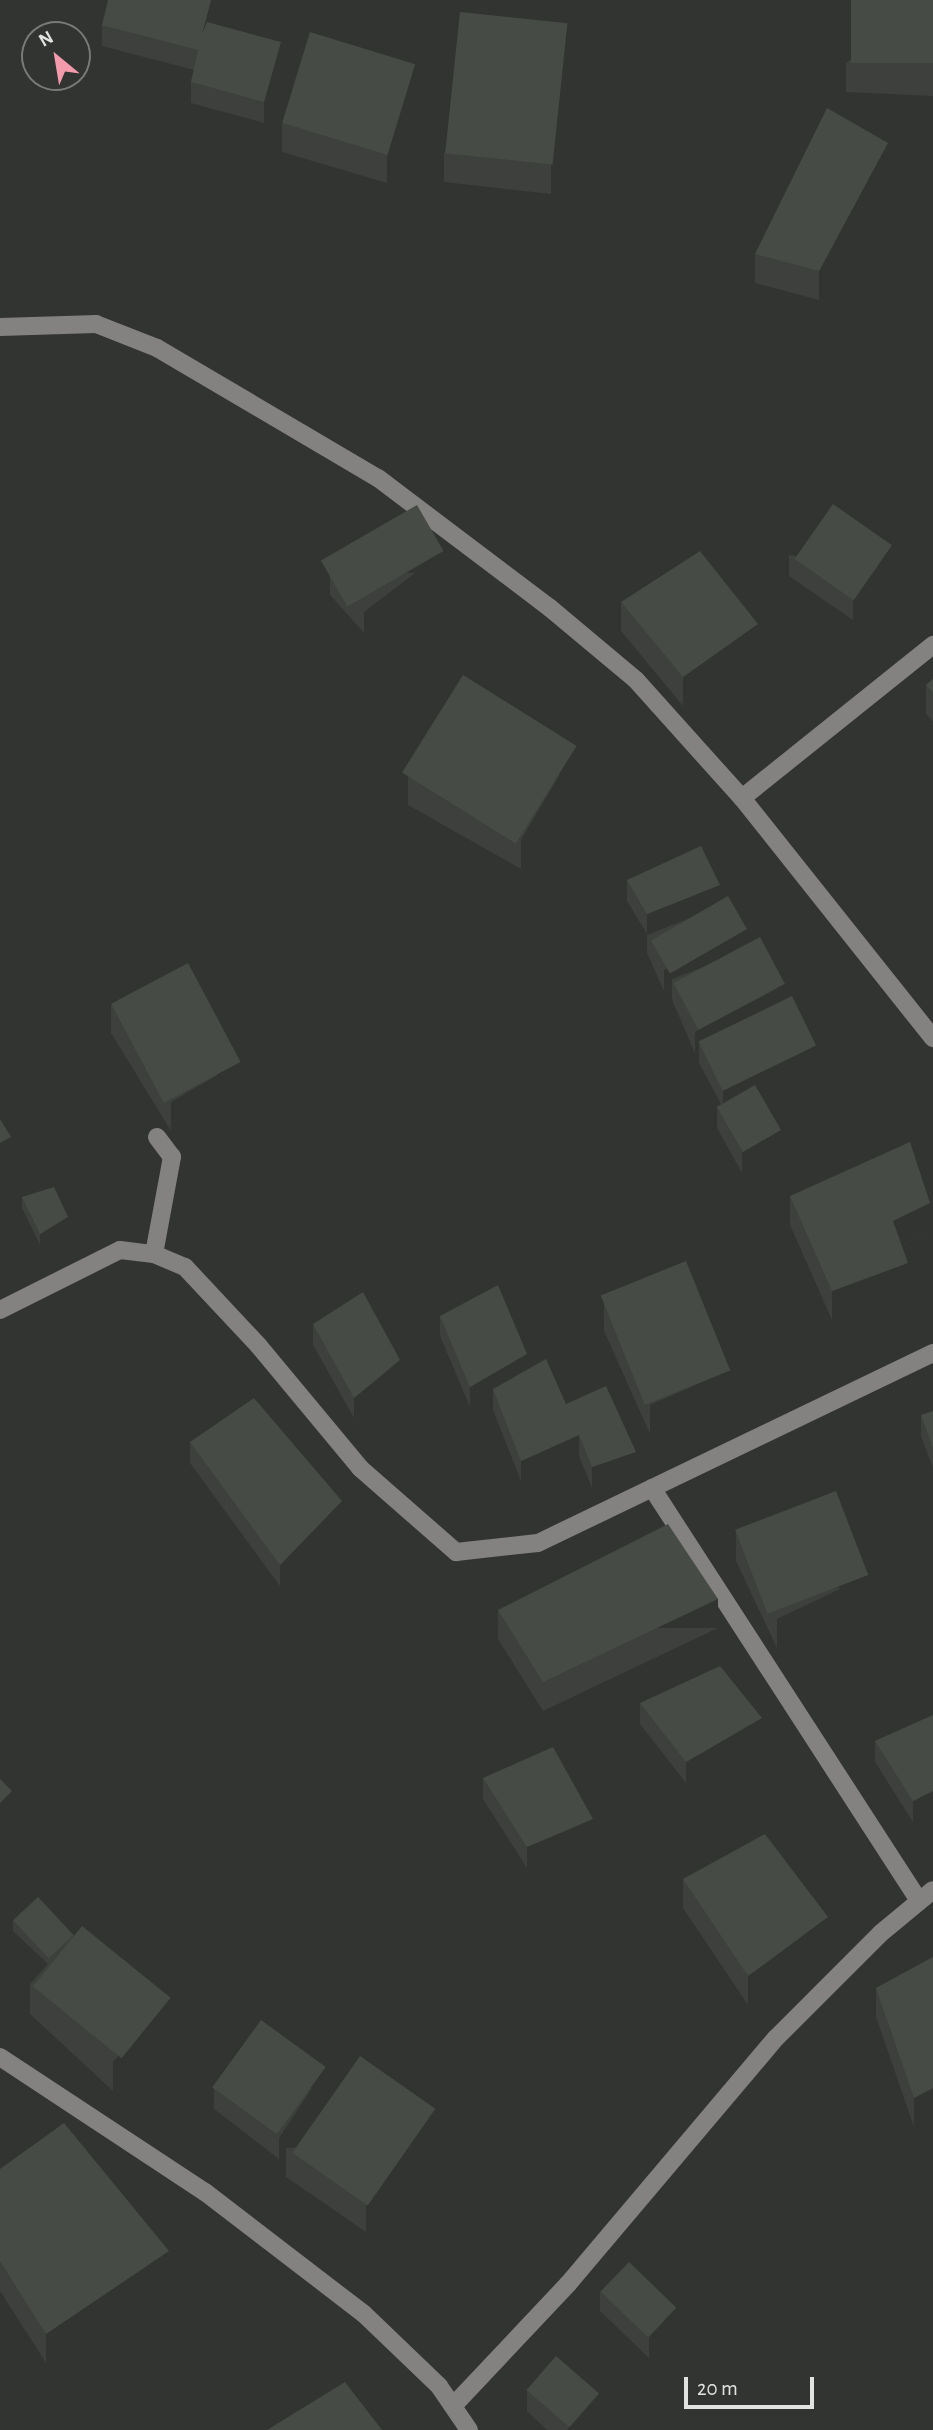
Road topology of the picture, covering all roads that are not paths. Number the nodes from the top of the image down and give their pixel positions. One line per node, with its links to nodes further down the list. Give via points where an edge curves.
1 (0, 327): 3 (street, via 96,324 157,348 377,478 550,608 636,680)
2 (933, 645): 3 (street)
3 (742, 798): 4 (street)
4 (933, 1038)
5 (157, 1137): 6 (street, via 172,1157)
6 (154, 1254): 7 (street, via 120,1250); 9 (street, via 185,1267 258,1345 360,1468 422,1527 456,1552 538,1543)
7 (0, 1310)
8 (933, 1353): 9 (street)
9 (652, 1488): 10 (street)
10 (926, 1896): 12 (street, via 776,2038 568,2284)
11 (0, 2057): 12 (street, via 205,2192 364,2314 439,2386)
12 (453, 2406): 13 (street)
13 (468, 2430)

